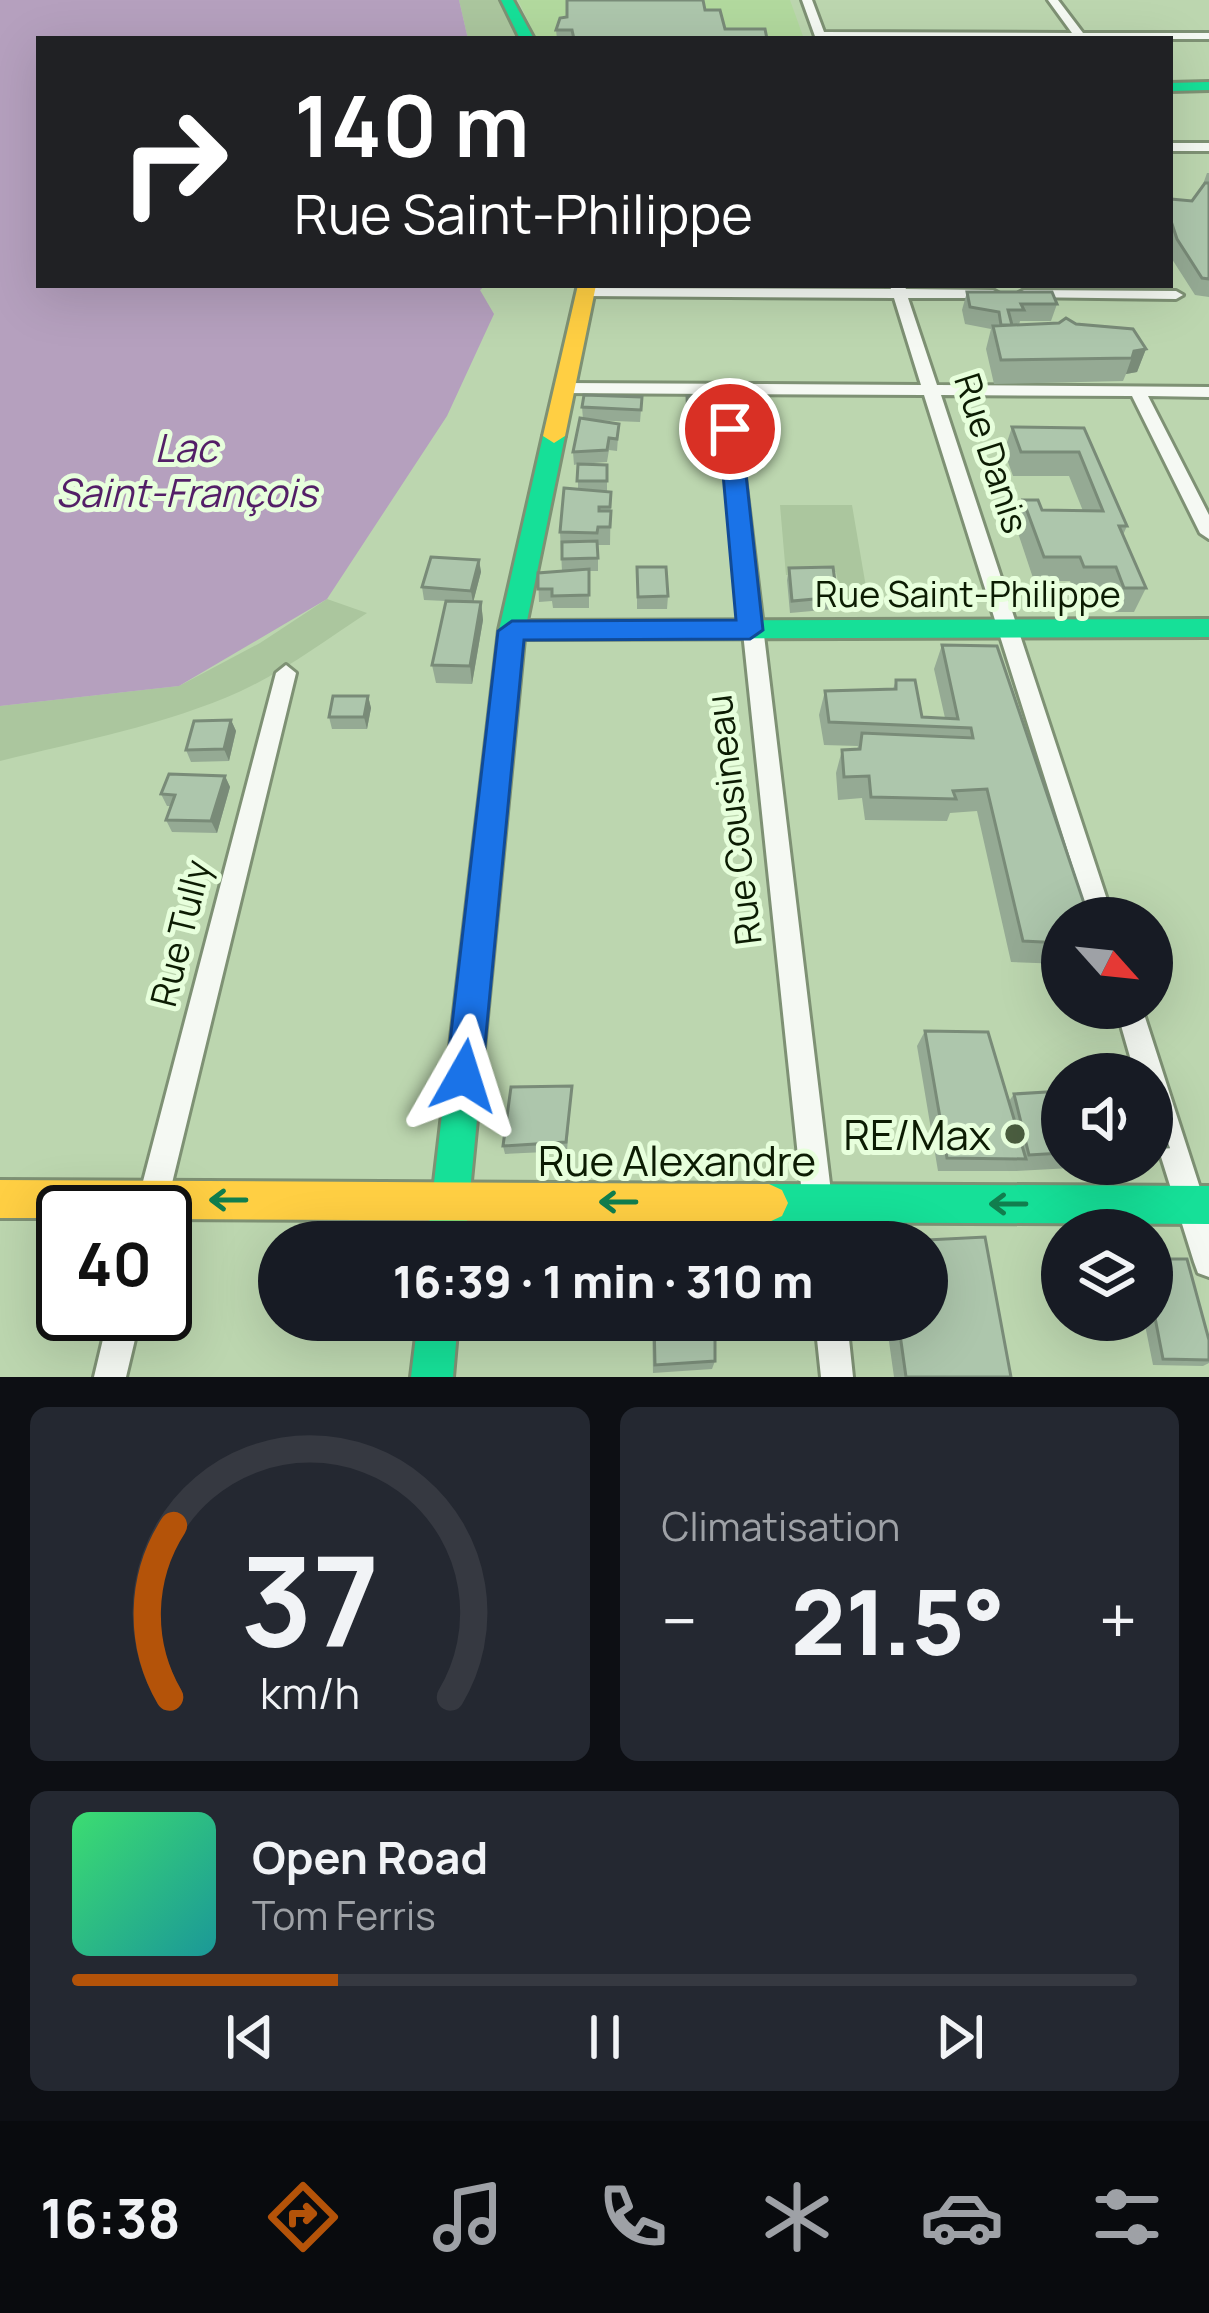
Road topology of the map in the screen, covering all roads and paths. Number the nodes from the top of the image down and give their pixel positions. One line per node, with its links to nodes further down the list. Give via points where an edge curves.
1 (506, 0): 4 (street)
2 (807, 0): 5 (street)
3 (1053, 0): 6 (street)
4 (525, 36)
5 (820, 36)
6 (1080, 36)
7 (1173, 36): 8 (street)
8 (1209, 36)
9 (1209, 86): 10 (street)
10 (1173, 87)
11 (1173, 147): 12 (street)
12 (1209, 147)
13 (586, 288): 14 (street); 16 (street)
14 (899, 289): 15 (street); 18 (street, Rue Danis)
15 (1176, 295)
16 (563, 388): 17 (street); 25 (street)
17 (725, 389): 18 (street); 24 (street, Rue Cousineau)
18 (931, 391): 19 (street); 22 (street, Rue Danis)
19 (1138, 392): 20 (street); 21 (street)
20 (1209, 392)
21 (1209, 533)
22 (1007, 628): 23 (street, Rue Saint-Philippe); 24 (street, Rue Saint-Philippe); 27 (street, Rue Danis)
23 (1209, 628)
24 (750, 630): 25 (street, Rue Saint-Philippe); 33 (street, Rue Cousineau)
25 (512, 631): 32 (street)
26 (286, 673): 29 (street, Rue Tully)
27 (1094, 897)
28 (1173, 1138): 35 (street)
29 (157, 1185)
30 (0, 1199): 31 (street, Rue Alexandre)
31 (36, 1201)
32 (450, 1201): 33 (street, Rue Alexandre, one-way to 32); 34 (street, Rue Alexandre, one-way to 34); 36 (street)
33 (817, 1203): 35 (street, Rue Alexandre, one-way to 33); 37 (street, Rue Cousineau)
34 (192, 1205)
35 (1199, 1205): 38 (street)
36 (448, 1221)
37 (819, 1221)
38 (1209, 1262)
39 (119, 1341): 42 (street)
40 (436, 1341): 43 (street)
41 (833, 1341): 44 (street)
42 (110, 1377)
43 (432, 1377)
44 (837, 1377)

